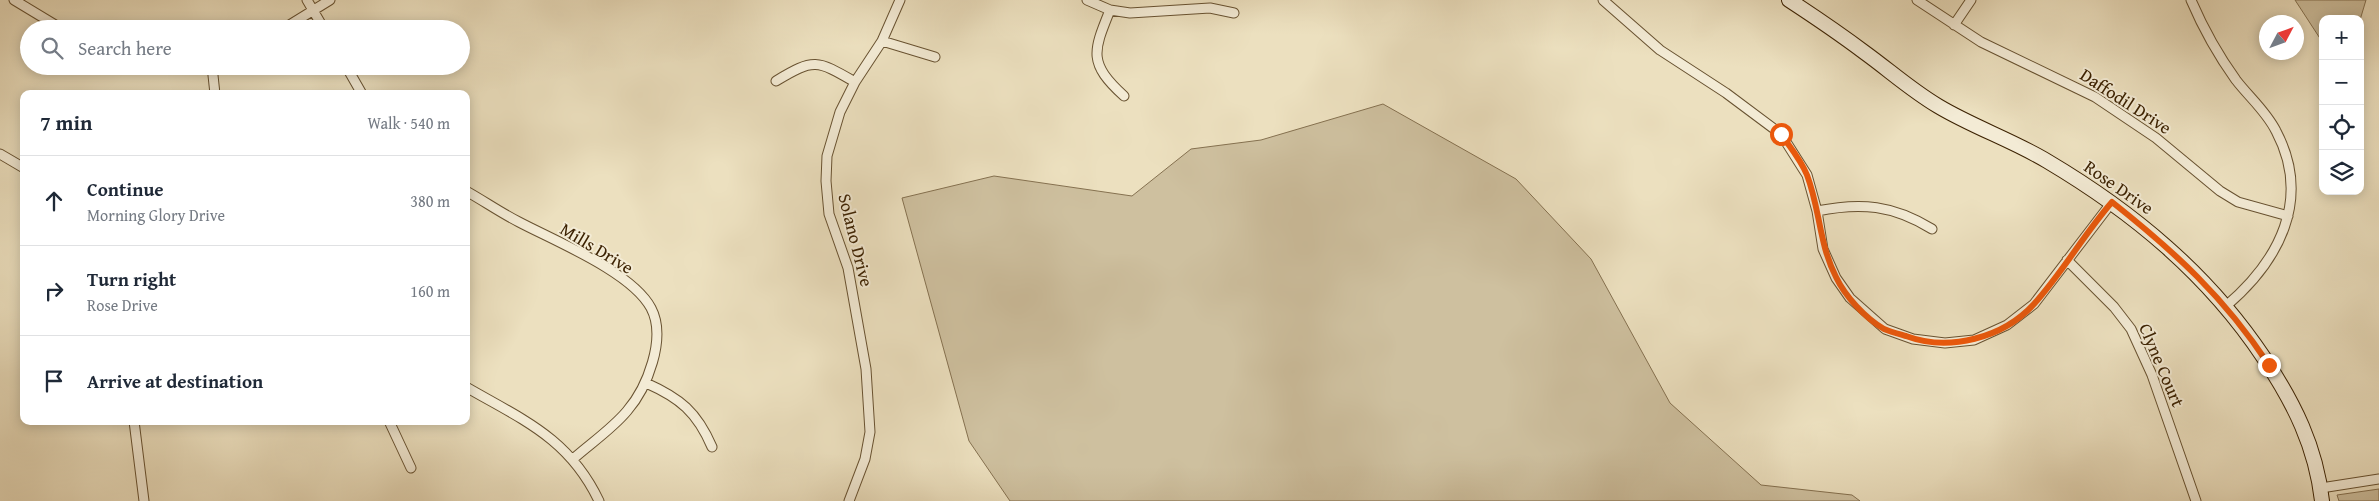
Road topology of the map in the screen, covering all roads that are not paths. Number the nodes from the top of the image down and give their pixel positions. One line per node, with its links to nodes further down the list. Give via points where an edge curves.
1 (14, 0): 14 (street)
2 (307, 0): 11 (street)
3 (330, 0): 11 (street)
4 (900, 0): 18 (street, Solano Drive)
5 (1087, 0): 12 (street)
6 (1603, 0): 31 (street, via 1660,50 1781,134 1806,175)
7 (1789, 0): 30 (main road, Rose Drive, via 1937,106 2021,146)
8 (1917, 0): 17 (street, Daffodil Drive)
9 (1970, 0): 17 (street)
10 (2191, 0): 32 (street, via 2201,23 2236,80 2276,130 2289,169)
11 (314, 10): 15 (street); 16 (street)
12 (1110, 10): 13 (street, via 1130,13 1210,8); 26 (street, via 1096,49 1097,62)
13 (1234, 13)
14 (47, 20)
15 (297, 20)
16 (319, 20)
17 (1954, 25): 32 (street, Daffodil Drive, via 2008,56 2095,97 2156,138 2205,180 2232,198)
18 (882, 41): 19 (street); 23 (street, Solano Drive)
19 (935, 57)
20 (213, 75): 24 (street)
21 (351, 75): 25 (street)
22 (776, 81): 23 (street, via 800,66 825,64)
23 (855, 82): 47 (street, Solano Drive, via 832,136 826,181 829,214 848,268 866,369 870,432 865,459)
24 (215, 90)
25 (360, 90)
26 (1124, 96)
27 (0, 154): 28 (street)
28 (20, 166)
29 (470, 193): 36 (street, Mills Drive, via 606,268 638,292 651,308 657,342)
30 (2112, 202): 34 (street); 35 (main road, Rose Drive, via 2176,254)
31 (1817, 211): 33 (street, via 1874,206 1912,217); 34 (street, via 1823,249 1836,278 1850,298 1884,329 1913,339 1946,343 1987,335 2023,315)
32 (2288, 216): 35 (street, via 2281,239 2262,270)
33 (1932, 229)
34 (2067, 260): 48 (street, Clyne Court, via 2131,329 2152,375)
35 (2226, 306): 44 (main road, Rose Drive, via 2257,347 2295,408 2313,451)
36 (646, 383): 40 (street, via 671,394 691,412 704,427); 41 (street, Mills Drive, via 627,411)
37 (470, 389): 41 (street, via 538,429)
38 (134, 425): 45 (street)
39 (391, 425): 42 (street)
40 (712, 447)
41 (573, 459): 46 (street)
42 (411, 468)
43 (2379, 479): 44 (street)
44 (2322, 494)
45 (144, 501)
46 (599, 501)
47 (849, 501)
48 (2196, 501)

